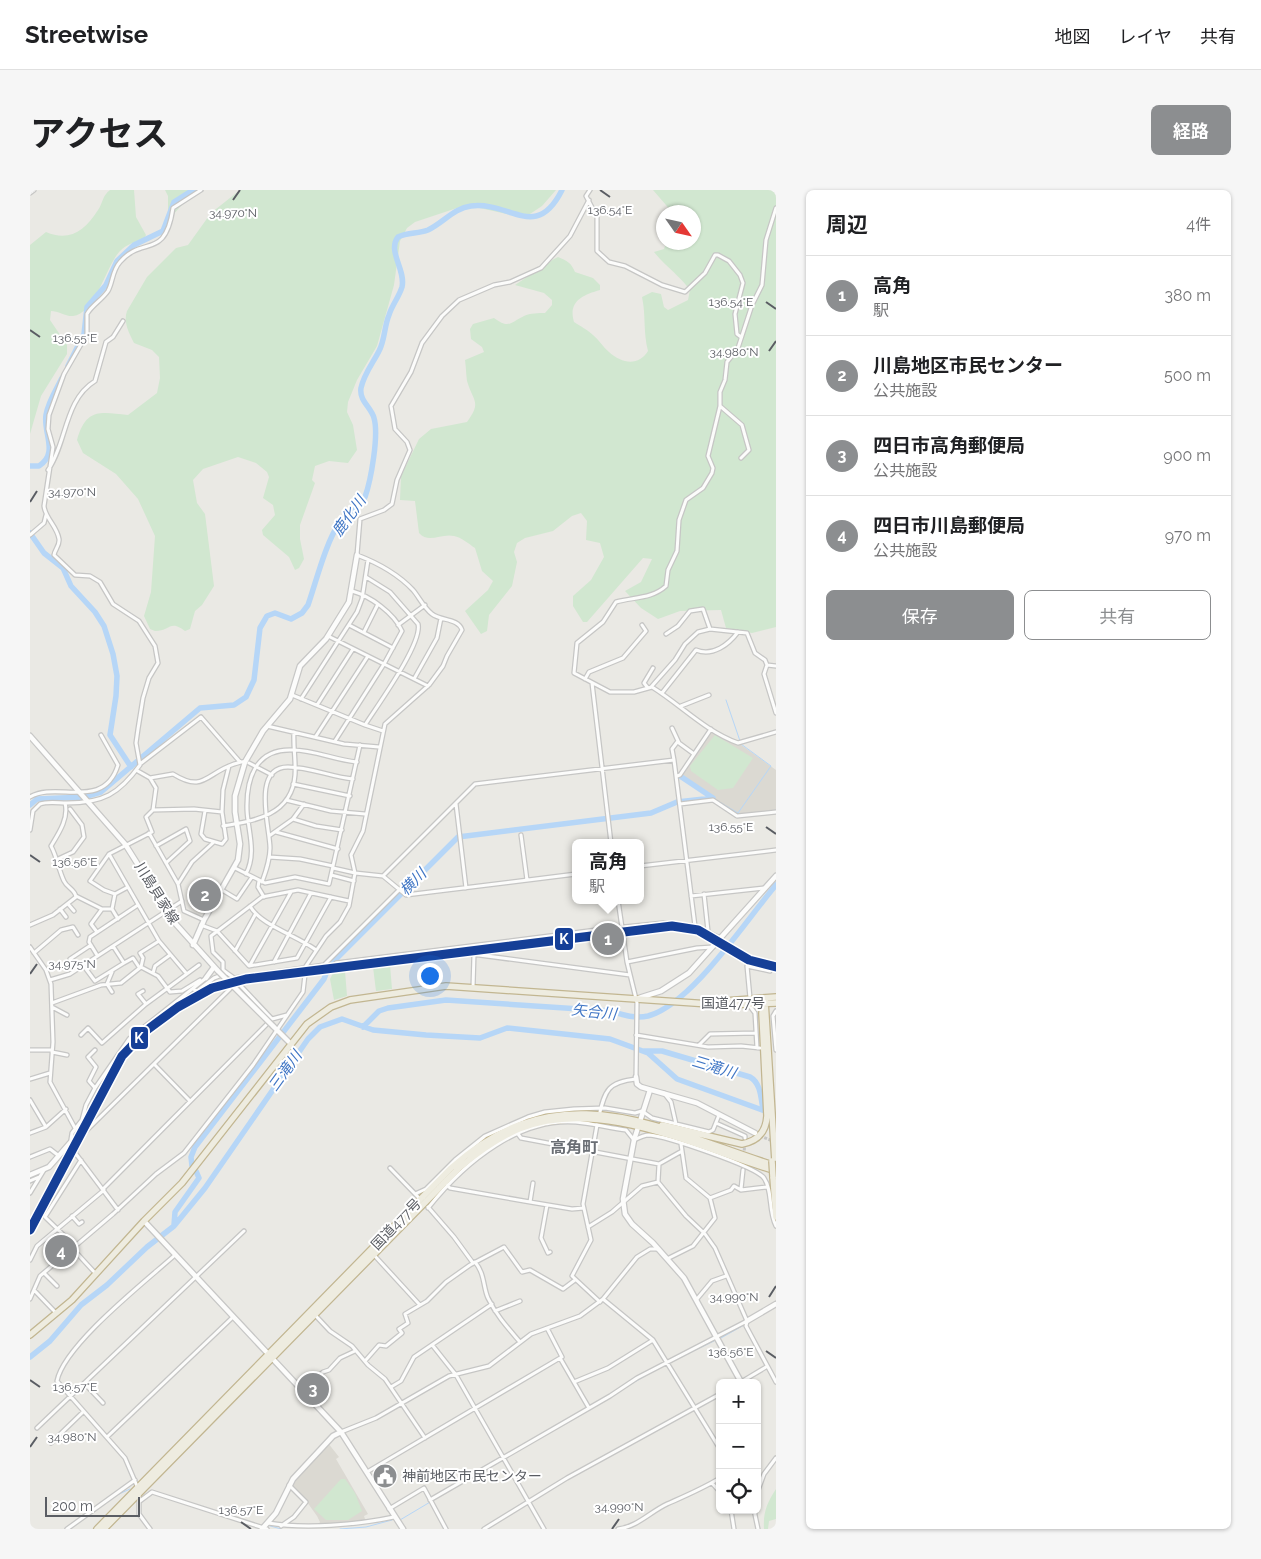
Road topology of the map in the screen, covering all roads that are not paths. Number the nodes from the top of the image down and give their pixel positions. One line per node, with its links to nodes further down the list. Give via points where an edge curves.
1 (34, 190): 4 (street)
2 (202, 190): 11 (street, via 172,208 166,233 158,243 139,249 120,261 109,289 86,314 87,334 64,374 49,415 52,447)
3 (590, 190): 5 (street, via 586,196)
4 (30, 193)
5 (588, 200): 8 (street, via 597,217 598,253 609,262 625,266 662,285 685,292 705,273 715,256 729,261 742,283 735,314 737,334); 14 (street, via 570,236 541,268 459,300 422,343 391,406 396,429 408,442 410,450 397,480 392,504 360,519)
6 (776, 208): 8 (street, via 766,240 762,285)
7 (123, 321): 11 (street, via 106,342 95,381 85,387 73,407 55,460)
8 (741, 337): 9 (street, via 737,351 727,362)
9 (720, 406): 10 (street, via 742,426 748,450); 41 (street, via 708,456 712,473 703,488 686,500 679,520 677,551 668,570 666,586 644,598 616,602 603,622 577,643 574,673)
10 (741, 458)
11 (48, 470): 12 (street)
12 (46, 515): 13 (street, via 44,523); 73 (street, via 54,524 59,538 54,552 56,558 76,575 90,576 100,582 113,604 140,621 155,646 159,658 143,698 136,743)
13 (32, 534)
14 (357, 556): 15 (street); 17 (street)
15 (368, 560): 16 (street); 20 (street, via 400,579)
16 (366, 577): 18 (street); 21 (street, via 390,592)
17 (352, 591): 18 (street); 30 (street, via 349,602)
18 (363, 594): 19 (street); 24 (street)
19 (378, 604): 25 (street); 27 (street)
20 (425, 605): 21 (street); 22 (street, via 432,614)
21 (412, 615): 25 (street); 39 (street, via 418,624 419,635)
22 (441, 618): 40 (street, via 437,638); 43 (street, via 458,624 462,630)
23 (642, 624): 41 (street, via 646,631 623,658 589,672)
24 (349, 625): 27 (street); 31 (street)
25 (398, 625): 32 (street, via 402,631)
26 (710, 629): 28 (street); 29 (street, via 703,609 690,611 678,626); 44 (street, via 698,632 686,643 676,660)
27 (364, 632): 32 (street)
28 (738, 632): 36 (street, via 748,634 755,653); 45 (street, via 723,647 712,651 696,650)
29 (666, 634)
30 (328, 636): 31 (street); 46 (street, via 300,666)
31 (338, 641): 33 (street); 48 (street)
32 (393, 648): 35 (street)
33 (353, 649): 34 (street); 49 (street)
34 (368, 656): 35 (street); 51 (street)
35 (384, 664): 39 (street); 53 (street)
36 (767, 665): 37 (street); 52 (street, via 764,674)
37 (776, 666)
38 (653, 668): 44 (street, via 644,683)
39 (399, 672): 40 (street); 54 (street)
40 (414, 679): 43 (street)
41 (585, 680): 42 (street)
42 (592, 683): 44 (street, via 610,692); 77 (street)
43 (428, 686): 58 (street, via 389,718)
44 (649, 688): 45 (street)
45 (662, 693): 50 (street)
46 (292, 695): 48 (street); 55 (street)
47 (708, 695): 50 (street)
48 (301, 699): 49 (street)
49 (317, 705): 51 (street)
50 (681, 706): 57 (street)
51 (332, 712): 53 (street); 63 (street)
52 (776, 713)
53 (349, 718): 54 (street); 64 (street)
54 (365, 725): 58 (street)
55 (267, 726): 59 (street); 71 (street)
56 (672, 728): 65 (street)
57 (711, 729): 60 (street, via 740,743); 69 (street)
58 (383, 731): 67 (street)
59 (294, 732): 63 (street); 68 (street)
60 (776, 732)
61 (30, 736): 84 (street, 川島貝家線)
62 (101, 736): 84 (street, via 117,760 116,772 107,784)
63 (316, 736): 64 (street)
64 (334, 741): 66 (street)
65 (678, 741): 69 (street); 70 (street, via 672,749)
66 (360, 744): 67 (street); 72 (street)
67 (379, 748): 100 (street)
68 (293, 750): 72 (street); 75 (street, via 267,754); 76 (street)
69 (694, 754): 80 (street)
70 (674, 760): 77 (street); 80 (street)
71 (245, 762): 73 (street, via 201,717); 74 (street); 75 (street); 105 (street, via 235,796)
72 (357, 762): 82 (street)
73 (140, 764): 78 (street)
74 (229, 766): 81 (street, via 199,782 186,782 173,774); 97 (street, via 222,790)
75 (256, 767): 79 (street); 104 (street, via 248,798)
76 (295, 767): 79 (street, via 281,768); 82 (street); 83 (street)
77 (602, 769): 91 (street, via 475,784); 113 (street)
78 (136, 770): 81 (street); 90 (street, via 114,794)
79 (272, 775): 101 (street, via 265,793)
80 (677, 776): 92 (street)
81 (150, 778): 95 (street, via 156,788)
82 (353, 779): 85 (street)
83 (293, 784): 85 (street); 87 (street)
84 (81, 793): 86 (street, via 46,792); 90 (street, 川島貝家線)
85 (350, 796): 99 (street)
86 (30, 797)
87 (286, 800): 93 (street); 101 (street)
88 (65, 803): 89 (street); 94 (street); 103 (street, via 40,804 33,810)
89 (75, 803): 90 (street); 94 (street)
90 (90, 803): 115 (street, 川島貝家線)
91 (456, 803): 131 (street); 139 (street)
92 (680, 803): 98 (street, via 713,800 737,816); 122 (street)
93 (304, 804): 99 (street); 102 (street)
94 (69, 810): 121 (street, via 51,846); 121 (street, via 82,825 84,837 73,852)
95 (152, 810): 96 (street); 110 (street, via 146,817 152,832)
96 (204, 812): 97 (street); 114 (street, via 201,834)
97 (222, 812): 106 (street)
98 (776, 812)
99 (346, 813): 100 (street); 108 (street)
100 (365, 814): 127 (street, via 363,832 351,856)
101 (265, 817): 104 (street); 112 (street)
102 (294, 819): 108 (street); 109 (street)
103 (31, 821): 107 (street)
104 (249, 822): 105 (street); 128 (street, via 252,850)
105 (236, 824): 106 (street); 126 (street, via 240,844)
106 (223, 826): 114 (street, via 224,842)
107 (30, 830)
108 (342, 830): 117 (street)
109 (276, 832): 112 (street); 117 (street)
110 (149, 833): 115 (street); 116 (street)
111 (521, 835): 134 (street)
112 (269, 836): 120 (street)
113 (610, 839)
114 (214, 842): 137 (street, via 192,862)
115 (125, 844): 119 (street); 161 (street, 川島貝家線)
116 (156, 846): 123 (street); 123 (street, via 186,829 190,841)
117 (338, 848): 125 (street)
118 (776, 850): 122 (street)
119 (109, 854): 138 (street); 145 (street, via 89,880)
120 (269, 858): 125 (street, via 300,859); 135 (street)
121 (58, 859): 147 (street, via 64,882)
122 (687, 861): 124 (street); 148 (street)
123 (166, 863): 137 (street)
124 (644, 866)
125 (333, 867): 127 (street); 130 (street)
126 (235, 868): 128 (street); 141 (street)
127 (355, 873): 131 (street); 136 (street)
128 (246, 874): 133 (street)
129 (572, 874): 134 (street)
130 (331, 875): 135 (street, via 329,884 295,877 274,883); 136 (street)
131 (383, 876): 143 (street)
132 (776, 876): 140 (street)
133 (252, 877): 135 (street); 141 (street, via 237,899)
134 (526, 880): 139 (street)
135 (260, 881): 149 (street, via 258,887)
136 (354, 881): 152 (street)
137 (178, 884): 151 (street)
138 (128, 887): 145 (street); 155 (street)
139 (466, 888): 143 (street, via 406,896)
140 (766, 888): 146 (street); 176 (street)
141 (222, 890): 166 (street)
142 (291, 891): 144 (street); 149 (street); 167 (street)
143 (398, 891): 199 (street, via 324,965)
144 (311, 893): 150 (street); 174 (street)
145 (115, 894): 159 (street)
146 (704, 894): 148 (street); 171 (street)
147 (76, 896): 153 (street); 158 (street)
148 (691, 896): 169 (street)
149 (264, 897): 156 (street)
150 (331, 897): 152 (street); 178 (street)
151 (182, 900): 161 (street); 166 (street, via 184,911)
152 (349, 901): 184 (street, via 344,917)
153 (68, 904): 157 (street); 160 (street)
154 (619, 904): 170 (street)
155 (138, 905): 164 (street); 165 (street)
156 (250, 906): 162 (street); 172 (street)
157 (60, 908): 163 (street); 168 (street)
158 (102, 909): 159 (street); 173 (street, via 91,924)
159 (112, 909): 164 (street)
160 (74, 911)
161 (166, 911): 165 (street); 180 (street, 川島貝家線)
162 (255, 915): 167 (street); 185 (street)
163 (66, 917)
164 (118, 919): 173 (street)
165 (148, 923): 177 (street); 181 (street)
166 (203, 923): 172 (street); 180 (street)
167 (273, 924): 174 (street); 195 (street)
168 (30, 926)
169 (695, 926): 170 (street, via 663,923); 171 (street)
170 (622, 928): 190 (street); 192 (street)
171 (708, 930): 176 (street)
172 (216, 931): 185 (street); 204 (street, via 210,939 211,948 223,962 223,970)
173 (97, 932): 179 (street, via 90,937)
174 (289, 933): 178 (street); 189 (street)
175 (78, 935): 186 (street, via 73,926 61,930)
176 (722, 938): 182 (street)
177 (159, 941): 187 (street); 196 (street, via 140,953 143,958)
178 (306, 942): 184 (street); 189 (street, via 297,958)
179 (91, 945): 188 (street); 198 (street, via 70,959)
180 (193, 945): 197 (street, 川島貝家線)
181 (113, 946): 188 (street); 191 (street)
182 (713, 947): 190 (street); 216 (street, via 676,984)
183 (30, 948): 186 (street)
184 (316, 950): 199 (street)
185 (235, 951): 195 (street)
186 (34, 953): 207 (street)
187 (170, 954): 202 (street, via 155,966); 203 (street)
188 (97, 955): 193 (street)
189 (274, 962): 195 (street)
190 (627, 962): 205 (street)
191 (124, 963): 196 (street, via 133,958); 200 (street)
192 (336, 963)
193 (83, 965): 198 (street); 200 (street, via 94,981)
194 (199, 965): 203 (street)
195 (250, 965)
196 (140, 967): 202 (street); 208 (street, via 123,982)
197 (214, 967): 206 (street); 226 (street, 川島貝家線, bridge)
198 (76, 969): 207 (street)
199 (304, 969): 204 (street, via 234,978); 224 (street, via 303,992)
200 (112, 971): 208 (street)
201 (770, 971): 215 (street, via 747,966)
202 (153, 973): 210 (street)
203 (186, 973): 210 (street)
204 (227, 973): 211 (street, via 197,991)
205 (630, 975): 209 (street, via 474,952); 216 (street)
206 (206, 978): 210 (street, via 182,991); 211 (street)
207 (50, 980): 218 (street)
208 (107, 984): 213 (street); 218 (street)
209 (473, 987): 216 (highway, 国道477号); 231 (highway, 国道477号, via 424,988 350,1000 318,1015)
210 (166, 989): 220 (street)
211 (193, 989): 243 (street, via 129,1039)
212 (143, 991): 220 (street, via 138,994)
213 (112, 992)
214 (776, 997): 217 (highway, 国道477号)
215 (749, 1001): 216 (highway, 国道477号); 217 (highway, 国道477号); 228 (street)
216 (636, 1002): 230 (street)
217 (764, 1002): 219 (highway, 国道477号); 239 (highway)
218 (52, 1003): 221 (street)
219 (776, 1003)
220 (146, 1004): 229 (street, via 102,1042 88,1028)
221 (52, 1008): 223 (street); 236 (street)
222 (776, 1011): 227 (street, via 773,1016)
223 (67, 1015)
224 (287, 1015): 225 (street); 226 (street)
225 (272, 1018): 238 (street, via 240,985 235,984); 247 (street)
226 (276, 1029): 231 (street, 川島貝家線); 295 (street, via 253,1065 184,1154 156,1174)
227 (775, 1032): 235 (street)
228 (756, 1033): 232 (street, via 710,1034); 232 (street, via 758,1048)
229 (81, 1034)
230 (636, 1035): 232 (street); 241 (street)
231 (290, 1043): 298 (highway, 国道477号, via 182,1183)
232 (699, 1045)
233 (30, 1050): 236 (street)
234 (95, 1050): 243 (street, via 88,1058 96,1068 89,1081)
235 (775, 1050)
236 (52, 1051): 237 (street); 240 (street)
237 (67, 1055)
238 (154, 1064): 247 (street); 266 (street, via 84,1133)
239 (768, 1071): 257 (highway, via 767,1097); 257 (highway, via 774,1119)
240 (50, 1073): 242 (street); 248 (street, via 50,1084)
241 (636, 1078): 244 (street, via 641,1087); 251 (street, via 610,1086)
242 (30, 1079)
243 (95, 1088): 256 (street, via 82,1120)
244 (650, 1090): 245 (street); 249 (street)
245 (664, 1093): 250 (street); 254 (street, via 671,1102)
246 (30, 1100): 255 (street)
247 (190, 1101): 285 (street)
248 (66, 1109): 255 (street); 256 (street)
249 (642, 1111): 251 (street); 253 (street); 254 (street, via 652,1118)
250 (719, 1115): 252 (street); 259 (street)
251 (599, 1117): 253 (highway, 国道477号); 260 (street, via 584,1123 554,1124); 262 (street, via 626,1130); 267 (street); 283 (highway, 国道477号, via 559,1120 518,1130 476,1154); 288 (street, via 545,1112 510,1124 470,1147 426,1189); 291 (highway, 国道477号, via 558,1114 512,1126 471,1150)
252 (716, 1123): 254 (street, via 710,1132); 261 (street)
253 (641, 1124): 257 (highway, via 672,1126 742,1144); 262 (street); 272 (highway, 国道477号); 277 (highway, 国道477号)
254 (676, 1124)
255 (46, 1127): 258 (street)
256 (75, 1128): 263 (street)
257 (772, 1129): 272 (highway)
258 (31, 1131)
259 (755, 1133)
260 (518, 1134): 267 (street, via 521,1138); 283 (street, via 487,1151)
261 (745, 1138)
262 (634, 1140): 264 (street, via 649,1135); 270 (street)
263 (70, 1143): 266 (street); 268 (street)
264 (681, 1144): 265 (street); 284 (street, via 756,1171)
265 (682, 1151): 273 (street); 289 (street, via 686,1178)
266 (75, 1152): 271 (street)
267 (592, 1152): 270 (street); 294 (street)
268 (59, 1156): 269 (street, via 50,1149); 275 (street)
269 (30, 1157)
270 (630, 1159): 273 (street); 292 (street)
271 (81, 1160): 285 (street); 302 (street, via 45,1217)
272 (774, 1163): 277 (highway, bridge)
273 (659, 1164): 282 (street)
274 (390, 1168): 288 (street)
275 (44, 1170): 278 (street); 279 (street)
276 (743, 1170): 286 (street)
277 (775, 1173): 297 (highway)
278 (30, 1175)
279 (40, 1177): 280 (street); 287 (street)
280 (30, 1181)
281 (533, 1182): 290 (street)
282 (658, 1182): 292 (street, via 642,1186); 304 (street)
283 (446, 1184): 290 (street, via 450,1188); 291 (highway, 国道477号)
284 (767, 1187): 286 (street); 300 (street)
285 (103, 1189): 295 (street); 296 (street)
286 (741, 1190): 289 (street, via 734,1186)
287 (30, 1193)
288 (415, 1194): 291 (street)
289 (710, 1198): 304 (street, via 715,1218)
290 (530, 1202): 293 (street)
291 (424, 1203): 308 (highway, 国道477号); 312 (street)
292 (623, 1204): 301 (street); 306 (street, via 627,1219)
293 (547, 1205): 294 (street); 307 (street, via 541,1238)
294 (584, 1208): 301 (street)
295 (118, 1210): 305 (street)
296 (72, 1216): 299 (street, via 79,1224); 302 (street)
297 (776, 1217)
298 (144, 1221): 309 (street); 314 (highway, 国道477号)
299 (82, 1222)
300 (776, 1226)
301 (588, 1227): 317 (street, via 591,1240 572,1276)
302 (57, 1228): 305 (street); 311 (street, via 37,1246)
303 (244, 1231): 315 (street)
304 (704, 1233): 310 (street, via 693,1246); 316 (street, via 715,1248)
305 (74, 1248): 313 (street); 314 (street)
306 (658, 1248): 310 (street); 323 (street, via 637,1257)
307 (550, 1252)
308 (371, 1253): 324 (street); 329 (highway, 国道477号); 339 (highway, 国道477号)
309 (175, 1254): 315 (street); 353 (street, via 104,1318 64,1363 57,1381)
310 (668, 1259): 321 (street)
311 (30, 1260)
312 (474, 1263): 317 (street, via 504,1247 522,1272 530,1270 564,1289); 324 (street); 325 (street)
313 (44, 1273): 318 (street); 319 (street)
314 (97, 1275): 328 (highway, 国道477号)
315 (197, 1276): 330 (street); 349 (street)
316 (726, 1276): 321 (street, via 712,1281); 331 (street)
317 (575, 1280): 323 (street)
318 (57, 1286)
319 (34, 1290): 320 (street); 328 (street)
320 (30, 1299)
321 (697, 1299): 334 (street)
322 (520, 1301): 327 (street)
323 (602, 1301): 332 (street, via 580,1316); 335 (street)
324 (420, 1304): 341 (street, via 405,1314 408,1323 399,1329 402,1333 386,1346 379,1345)
325 (492, 1304): 327 (street); 337 (street)
326 (776, 1304): 331 (street)
327 (495, 1311): 336 (street)
328 (57, 1313): 333 (highway, 国道477号)
329 (314, 1315): 338 (street); 339 (highway, 国道477号)
330 (234, 1316): 339 (street); 362 (street)
331 (746, 1321): 334 (street); 343 (street)
332 (547, 1328): 336 (street); 340 (street)
333 (30, 1335)
334 (716, 1338): 342 (street); 345 (street)
335 (653, 1340): 342 (street); 347 (street, via 608,1368)
336 (520, 1342): 344 (street, via 488,1366)
337 (433, 1346): 344 (street); 350 (street, via 414,1357 401,1381)
338 (355, 1351): 341 (street); 351 (street, via 340,1358)
339 (271, 1355): 351 (street); 375 (highway, 国道477号)
340 (560, 1358): 347 (street); 356 (street)
341 (365, 1361): 350 (street)
342 (668, 1362): 357 (street); 358 (street)
343 (766, 1367): 346 (street); 348 (street)
344 (456, 1375): 354 (street); 356 (street)
345 (738, 1379)
346 (745, 1379)
347 (574, 1382): 357 (street)
348 (776, 1382)
349 (85, 1384): 353 (street); 355 (street)
350 (391, 1387): 354 (street)
351 (303, 1390): 361 (street)
352 (716, 1396): 358 (street)
353 (70, 1397): 359 (street); 360 (street)
354 (402, 1402): 361 (street, via 376,1418); 363 (street)
355 (103, 1403)
356 (474, 1408): 363 (street); 366 (street)
357 (589, 1408): 366 (street)
358 (696, 1408): 364 (street); 378 (street)
359 (83, 1412): 362 (street); 365 (street)
360 (37, 1428)
361 (341, 1432): 368 (street); 373 (street, via 333,1436)
362 (107, 1437): 369 (street, via 125,1458)
363 (424, 1438): 368 (street)
364 (716, 1442)
365 (51, 1443)
366 (503, 1458): 377 (street); 378 (street)
367 (776, 1458): 371 (street)
368 (366, 1473): 379 (street)
369 (135, 1480): 375 (street); 386 (street)
370 (716, 1480): 372 (street)
371 (761, 1482)
372 (712, 1483): 374 (street); 394 (street, via 631,1526)
373 (289, 1485): 383 (street); 384 (street, via 306,1502 294,1517)
374 (716, 1488)
375 (139, 1490): 376 (street); 387 (highway, 国道477号); 388 (highway, 国道477号)
376 (140, 1502): 383 (street, via 152,1492); 389 (street, via 140,1514)
377 (431, 1502): 379 (street, via 424,1488); 391 (street)
378 (528, 1502): 392 (street); 393 (street)
379 (389, 1509): 382 (street)
380 (732, 1514): 395 (street)
381 (755, 1514): 396 (street)
382 (394, 1517): 385 (street); 390 (street)
383 (266, 1526): 384 (street)
384 (281, 1526): 385 (street)
385 (331, 1528)
386 (67, 1529)
387 (97, 1529)
388 (104, 1529)
389 (150, 1529)
390 (403, 1529)
391 (446, 1529)
392 (484, 1529)
393 (544, 1529)
394 (618, 1529)
395 (734, 1529)
396 (758, 1529)

